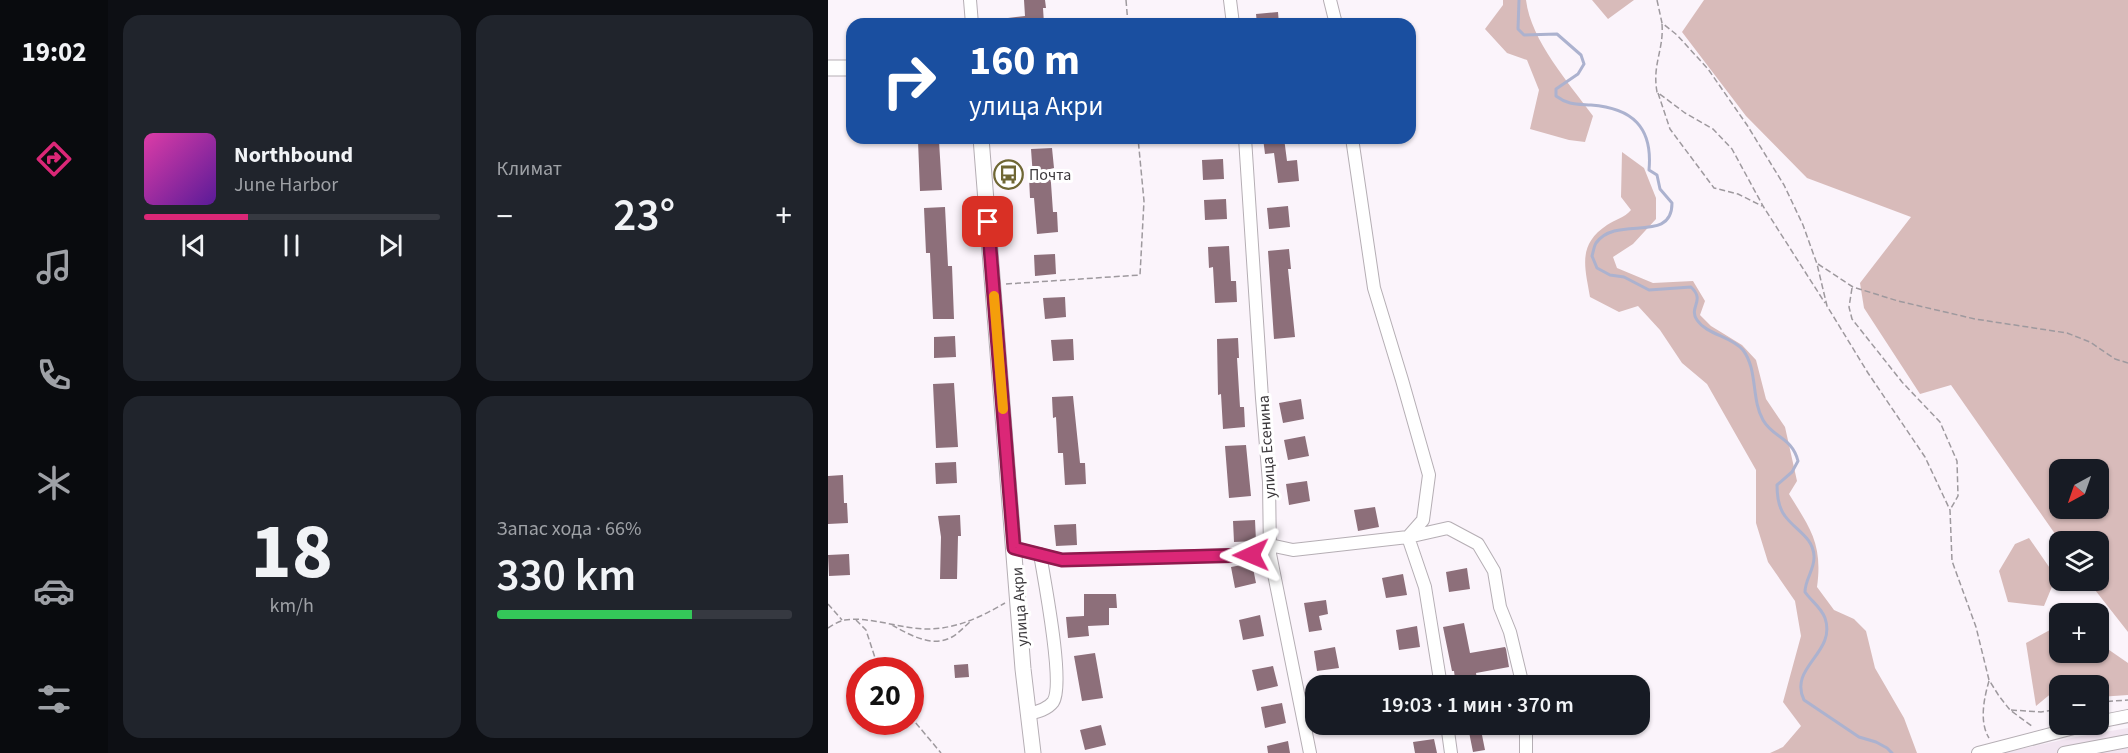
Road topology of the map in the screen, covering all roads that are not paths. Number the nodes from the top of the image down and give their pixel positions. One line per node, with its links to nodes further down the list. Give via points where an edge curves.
1 (970, 0): 4 (street)
2 (1230, 0): 5 (street)
3 (1330, 0): 6 (street)
4 (972, 18)
5 (1232, 18)
6 (1334, 18)
7 (828, 68): 8 (main road)
8 (846, 68)
9 (981, 144): 13 (main road, улица Акри)
10 (1245, 144): 14 (street, улица Есенина, via 1269,482)
11 (1353, 144): 12 (street, via 1374,288 1429,475 1423,520)
12 (1408, 537): 14 (street); 16 (street, via 1425,587); 17 (street, via 1448,528 1478,544 1494,571 1500,607)
13 (1014, 548): 15 (street); 18 (main road, улица Акри)
14 (1270, 549): 15 (street, via 1100,561 1062,560); 27 (street, улица Есенина)
15 (1040, 554): 18 (street, via 1054,640 1056,693 1049,706)
16 (1439, 675)
17 (1520, 675)
18 (1028, 714): 26 (main road, улица Акри)
19 (2128, 716): 20 (street)
20 (2109, 720)
21 (1449, 735): 28 (street)
22 (1526, 735): 29 (street)
23 (2049, 735): 30 (street)
24 (2128, 741): 25 (street)
25 (2079, 752): 31 (street)
26 (1033, 753)
27 (1310, 753)
28 (1451, 753)
29 (1526, 753)
30 (1977, 753)
31 (2064, 753)

